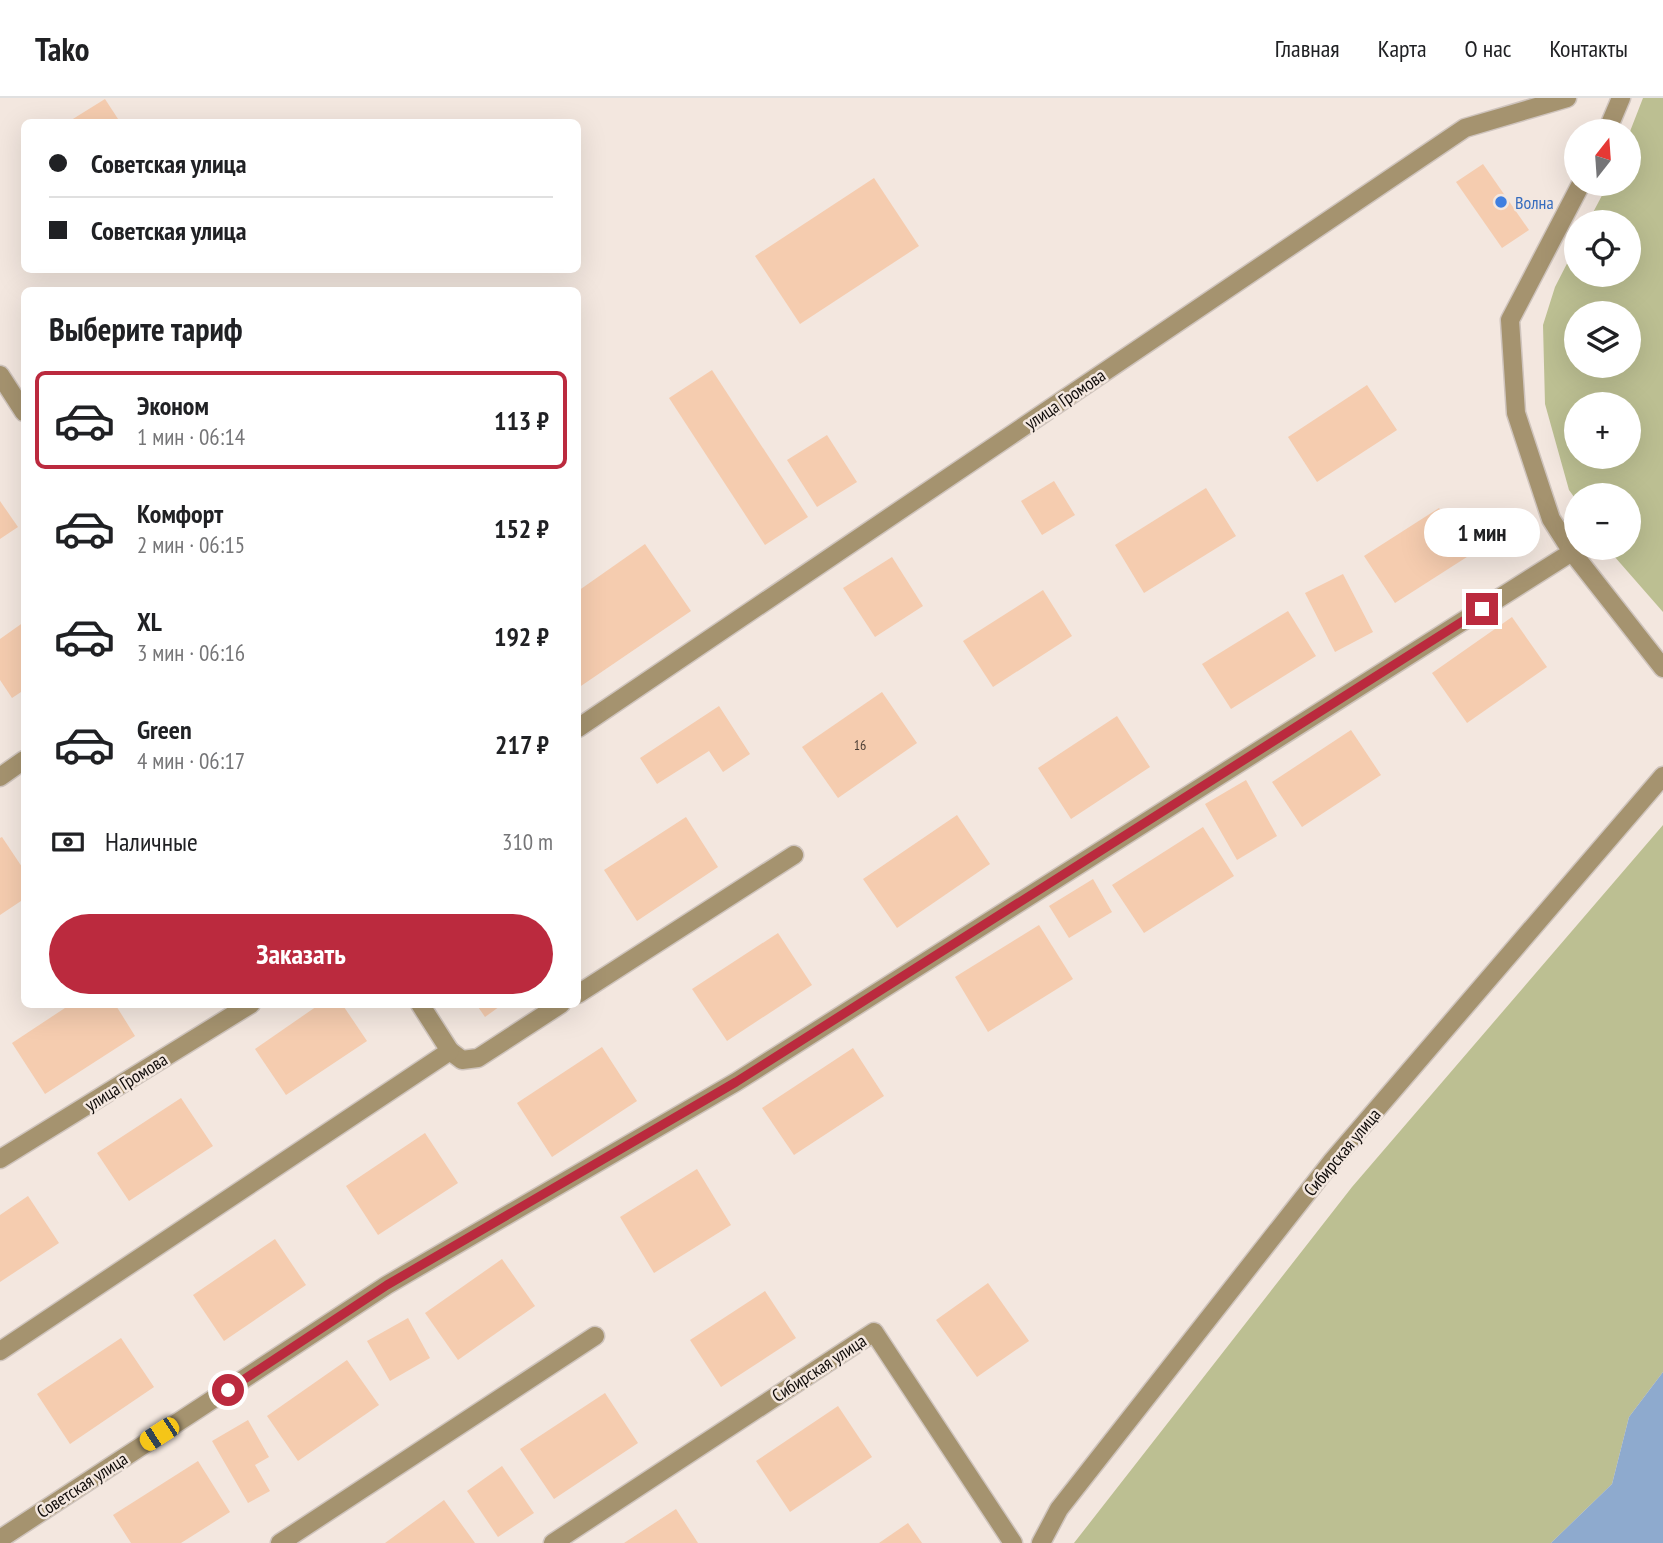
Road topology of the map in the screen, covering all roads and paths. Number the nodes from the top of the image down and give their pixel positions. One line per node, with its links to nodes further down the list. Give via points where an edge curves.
1 (1567, 98): 11 (street, улица Громова, via 1465,128)
2 (1621, 98): 3 (street)
3 (1612, 119)
4 (1575, 196): 7 (street, via 1510,320 1516,413 1551,519)
5 (0, 375): 6 (street)
6 (21, 407)
7 (1564, 539)
8 (1564, 557): 24 (street, Советская улица, via 736,1082 387,1285)
9 (1578, 560): 10 (street)
10 (1663, 668)
11 (581, 726)
12 (21, 762): 14 (street)
13 (1663, 776): 28 (street, Сибирская улица, via 1333,1160 1059,1509)
14 (0, 777)
15 (794, 855): 16 (street)
16 (581, 992)
17 (245, 1008): 21 (street, улица Громова)
18 (423, 1008): 20 (street)
19 (555, 1008): 20 (street, via 478,1058 462,1060)
20 (450, 1051): 23 (street)
21 (0, 1159)
22 (595, 1336): 25 (street)
23 (0, 1351)
24 (0, 1539)
25 (280, 1543)
26 (553, 1543): 27 (street, Сибирская улица, via 874,1332)
27 (1013, 1543)
28 (1041, 1543)

